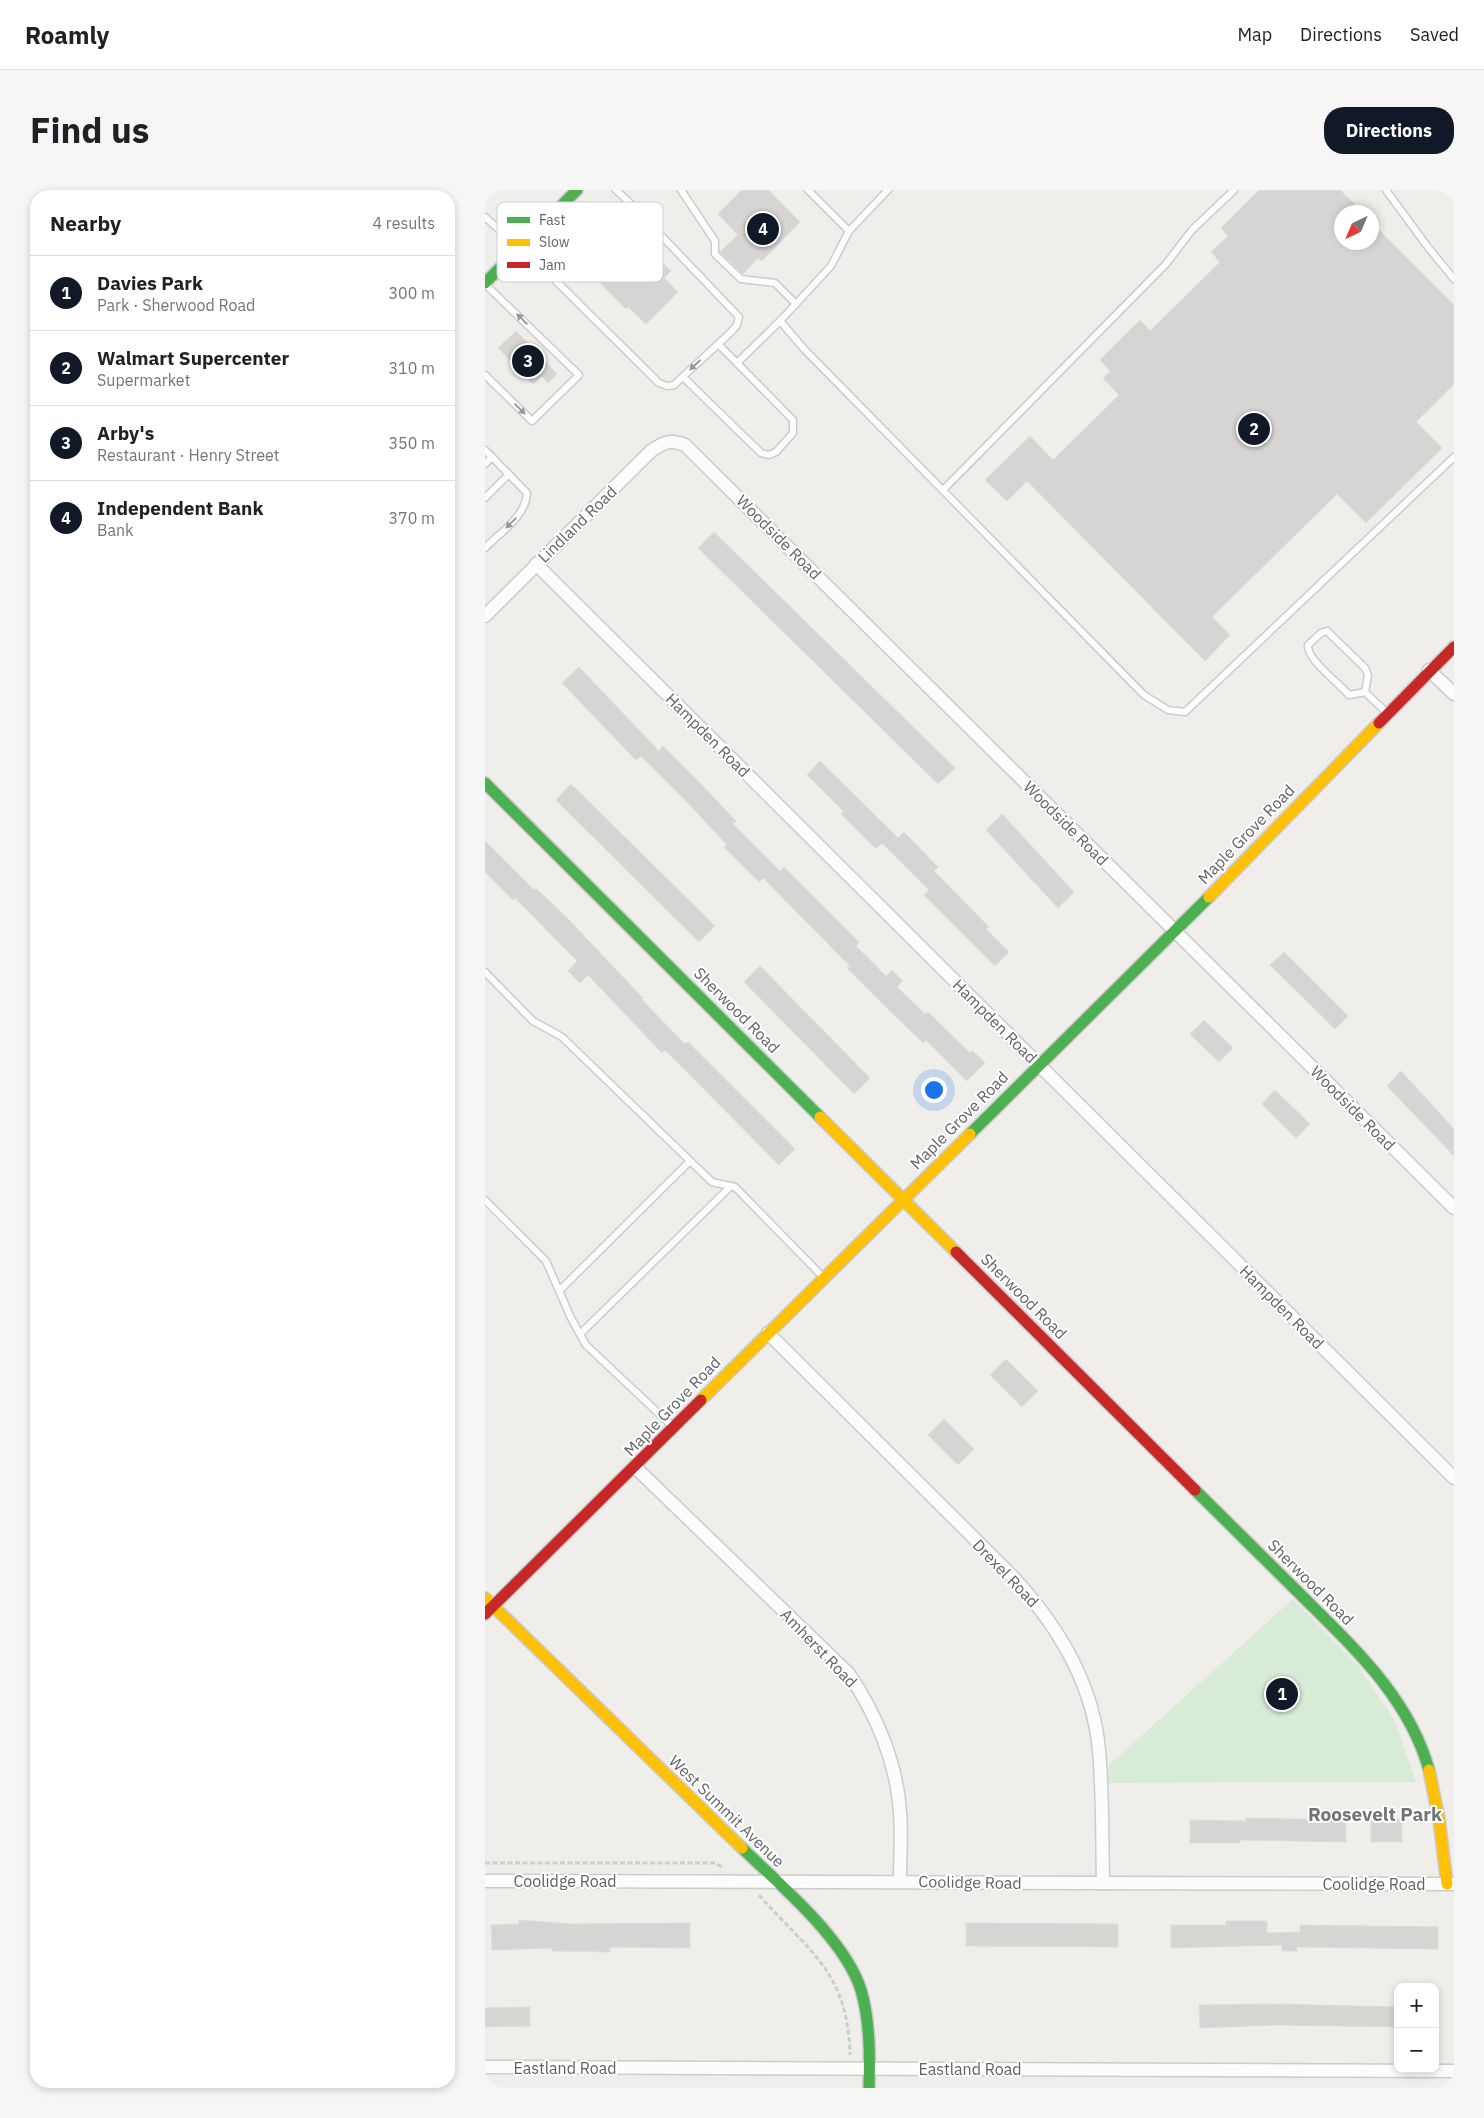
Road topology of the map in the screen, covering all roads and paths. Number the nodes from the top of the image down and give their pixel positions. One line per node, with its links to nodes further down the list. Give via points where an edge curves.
1 (577, 190): 8 (street)
2 (616, 190): 9 (lane)
3 (681, 190): 18 (lane, via 715,241 715,254 741,279 775,283)
4 (808, 190): 12 (lane)
5 (888, 190): 12 (lane)
6 (1234, 190): 30 (lane, via 1192,230 1166,264)
7 (1386, 190): 15 (lane)
8 (565, 202)
9 (629, 202)
10 (485, 217): 11 (lane)
11 (497, 227)
12 (849, 230): 18 (lane, via 831,266)
13 (663, 237): 20 (lane, via 739,317 737,325)
14 (497, 271): 17 (street)
15 (1454, 278)
16 (557, 282): 23 (lane, via 659,383 674,385)
17 (485, 283): 22 (lane, one-way to 17, via 532,421 579,375)
18 (796, 304): 19 (lane)
19 (780, 321): 21 (lane); 30 (lane)
20 (718, 344): 21 (lane); 23 (lane, one-way to 23)
21 (737, 363): 23 (lane, via 793,420 793,434 769,456 761,453)
22 (485, 375)
23 (683, 377)
24 (675, 441): 33 (street, Lindland Road, via 664,442 651,451); 41 (street, Woodside Road, via 693,451)
25 (485, 450): 26 (lane)
26 (492, 457): 28 (lane); 29 (lane)
27 (1454, 457): 30 (lane, via 1185,712 1169,710 1144,695)
28 (485, 464)
29 (509, 474): 31 (lane); 32 (lane, one-way to 32, via 527,493 527,501 522,511)
30 (943, 490)
31 (485, 498)
32 (485, 548)
33 (536, 564): 34 (street, Lindland Road); 43 (street, Hampden Road)
34 (485, 616)
35 (1454, 647): 36 (street, Maple Grove Road)
36 (1429, 670): 38 (street); 39 (street, Maple Grove Road)
37 (1365, 692): 37 (lane, via 1365,668 1327,631 1308,645 1314,660 1349,695); 39 (lane)
38 (1454, 694)
39 (1387, 713): 41 (street, Maple Grove Road)
40 (485, 783): 46 (street, Sherwood Road)
41 (1175, 932): 43 (street, Maple Grove Road); 48 (street, Woodside Road)
42 (485, 972): 44 (lane, via 533,1021 562,1037)
43 (1039, 1065): 46 (street, Maple Grove Road); 55 (street, Hampden Road)
44 (690, 1161): 45 (lane, via 712,1182); 50 (lane)
45 (731, 1186): 49 (lane); 52 (lane)
46 (903, 1199): 49 (street, Maple Grove Road); 63 (street, Sherwood Road, via 1386,1683 1426,1756 1439,1808)
47 (485, 1200): 50 (lane, via 546,1261)
48 (1454, 1208)
49 (824, 1278): 51 (street, Maple Grove Road)
50 (560, 1290): 52 (lane)
51 (768, 1333): 53 (street, Maple Grove Road); 62 (street, Drexel Road, via 1014,1578 1063,1641 1086,1693 1099,1748)
52 (580, 1334): 53 (lane, via 587,1345)
53 (672, 1426): 54 (street, Maple Grove Road)
54 (635, 1467): 56 (street, Maple Grove Road); 61 (street, Amherst Road, via 849,1674 878,1727 891,1762 900,1811)
55 (1454, 1478)
56 (488, 1605): 60 (street, West Summit Avenue)
57 (485, 1863): 59 (path, via 715,1863)
58 (485, 1881): 59 (street, Coolidge Road)
59 (741, 1881): 60 (street, Coolidge Road); 65 (path, via 809,1946 831,1976 845,2006)
60 (775, 1881): 61 (street, Coolidge Road); 66 (street, West Summit Avenue, via 827,1935 856,1977 865,2006)
61 (900, 1881): 62 (street, Coolidge Road)
62 (1103, 1883): 63 (street, Coolidge Road)
63 (1451, 1884)
64 (485, 2067): 65 (street, Eastland Road)
65 (851, 2069): 66 (street, Eastland Road)
66 (870, 2069): 67 (street, Eastland Road); 68 (street, West Summit Avenue)
67 (1454, 2071)
68 (869, 2088)

